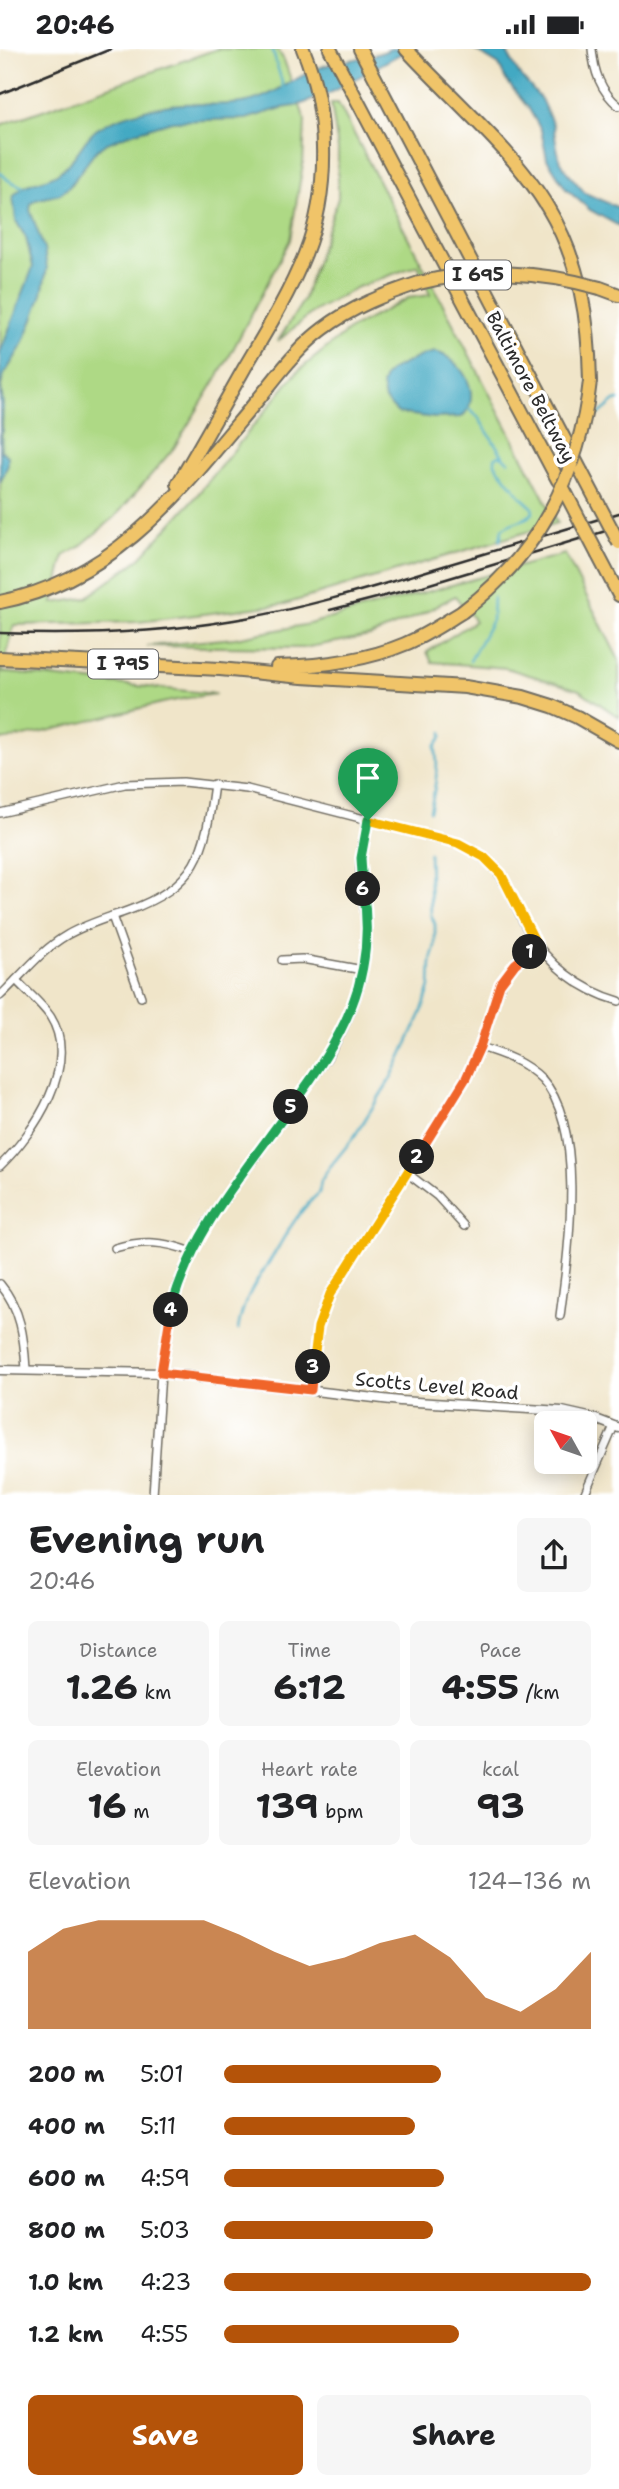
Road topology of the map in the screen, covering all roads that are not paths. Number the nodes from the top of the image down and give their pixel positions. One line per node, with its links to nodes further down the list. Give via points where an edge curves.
1 (303, 49): 8 (highway, via 320,110 323,150 321,185 306,251 284,300)
2 (360, 49): 9 (highway, Baltimore Beltway / I 695, bridge)
3 (592, 49): 6 (street, via 601,86)
4 (330, 50): 10 (highway, Baltimore Beltway / I 695, bridge)
5 (410, 52): 13 (highway, bridge, via 520,169 562,233 582,293 590,346 590,381 580,442 561,493 535,537 503,576 462,612 405,644 376,654 300,667)
6 (619, 106)
7 (619, 295): 8 (highway, bridge, via 553,276 488,272 419,283 374,299 308,343)
8 (162, 511): 11 (highway, via 93,566 41,591)
9 (619, 543)
10 (619, 595)
11 (0, 602)
12 (0, 658): 13 (highway, I 795)
13 (220, 669): 14 (highway, via 490,690 552,706)
14 (619, 741)
15 (214, 784): 16 (street, via 125,784); 17 (street); 18 (street, via 206,836 190,871 160,897)
16 (0, 813)
17 (368, 820): 19 (street, via 458,843 484,857 501,874); 21 (street, via 360,868 366,934)
18 (112, 916): 22 (street, via 54,943); 24 (street)
19 (538, 947): 25 (street, via 572,979); 26 (street, via 515,964 500,984)
20 (282, 960): 21 (street)
21 (362, 970): 31 (street, via 336,1044 207,1223)
22 (16, 980): 23 (street); 27 (street, via 50,1017 61,1057 31,1129)
23 (0, 996)
24 (141, 997)
25 (619, 1001)
26 (480, 1047): 28 (street); 33 (street, via 535,1073 561,1110 570,1212)
27 (0, 1166)
28 (407, 1173): 29 (street, via 437,1196); 37 (street, via 324,1305)
29 (464, 1226)
30 (115, 1248): 31 (street, via 159,1242)
31 (192, 1252): 36 (street, via 170,1313)
32 (0, 1284): 34 (street, via 20,1321)
33 (560, 1316)
34 (26, 1369): 35 (street, Scotts Level Road); 36 (street, Scotts Level Road)
35 (0, 1370)
36 (161, 1373): 37 (street, Scotts Level Road); 39 (street)
37 (311, 1390): 38 (street, Scotts Level Road, via 436,1404 562,1411)
38 (616, 1427): 40 (street)
39 (153, 1495)
40 (583, 1495)

